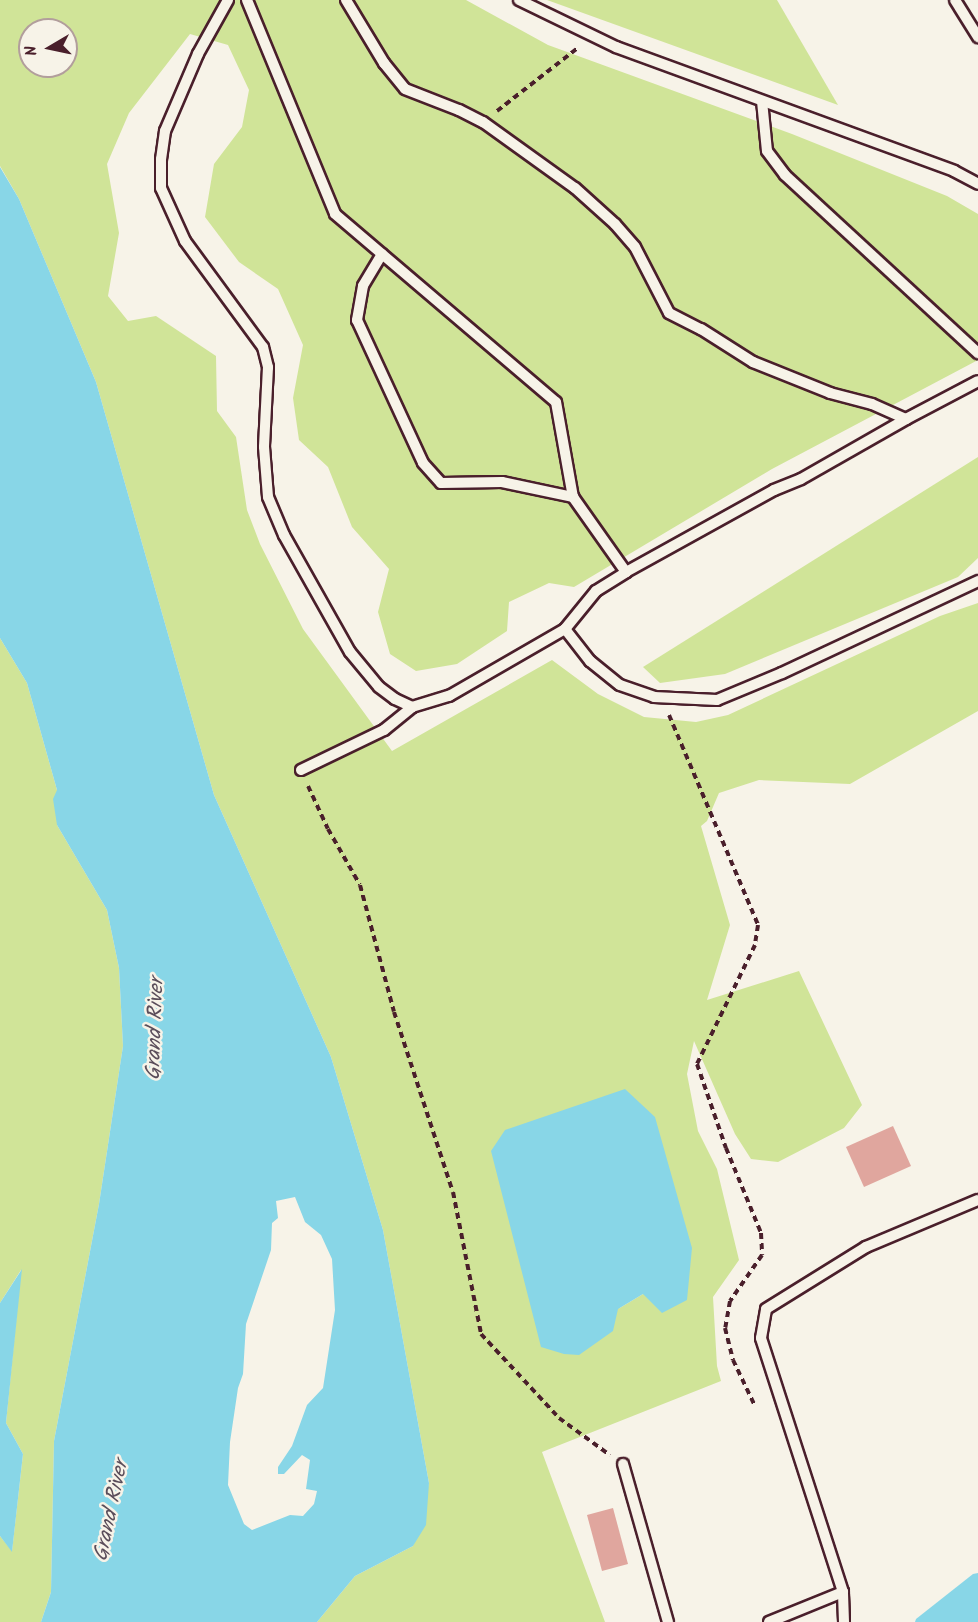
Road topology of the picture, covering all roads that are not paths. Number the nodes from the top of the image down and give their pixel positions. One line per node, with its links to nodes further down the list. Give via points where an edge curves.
1 (228, 0): 17 (lane, via 198,54 165,131 161,188 185,241 262,347 268,368 264,447 268,497 284,535 363,669 379,687)
2 (247, 0): 9 (lane, via 335,214)
3 (346, 0): 12 (lane, via 384,63 405,89 483,122 575,188 615,224 635,247 669,312 753,362)
4 (519, 0): 7 (lane, via 615,47)
5 (955, 0): 6 (lane)
6 (978, 37)
7 (762, 100): 8 (lane, via 954,171); 10 (lane, via 767,151 785,175)
8 (978, 184)
9 (382, 254): 13 (lane, via 556,402); 13 (lane, via 363,286 357,320 423,463 441,483 502,482)
10 (978, 353)
11 (978, 381): 12 (lane)
12 (906, 419): 14 (lane)
13 (573, 496): 14 (lane)
14 (626, 572): 16 (lane, via 596,591)
15 (978, 581): 16 (lane, via 717,700 661,698 620,685 590,661)
16 (565, 629): 17 (lane, via 449,696)
17 (412, 707): 18 (lane, via 384,730)
18 (301, 770)
19 (978, 1200): 21 (lane, via 866,1247 766,1309 761,1338)
20 (623, 1464): 22 (lane)
21 (843, 1592): 23 (lane); 24 (lane)
22 (668, 1622)
23 (769, 1622)
24 (844, 1622)

